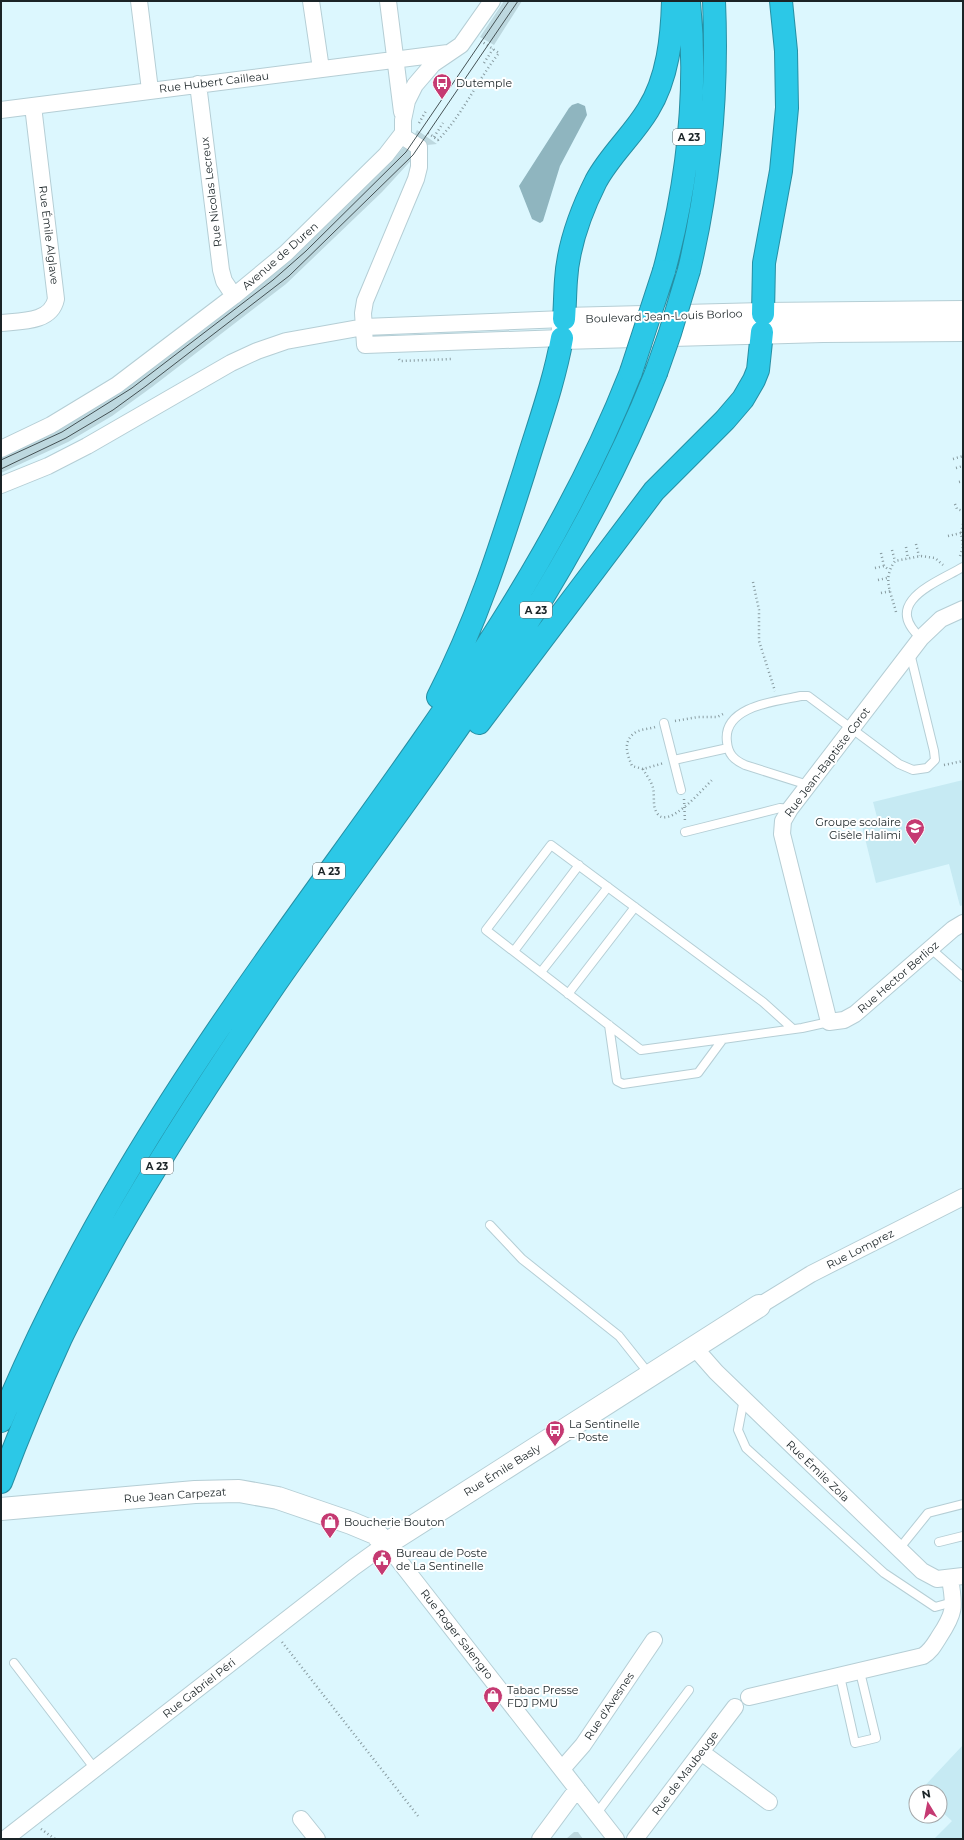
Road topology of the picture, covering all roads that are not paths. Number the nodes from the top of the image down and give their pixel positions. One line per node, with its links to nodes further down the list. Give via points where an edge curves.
1 (139, 1): 13 (street)
2 (311, 1): 11 (street)
3 (388, 1): 10 (street)
4 (492, 1): 9 (street, via 461,45)
5 (672, 1): 23 (highway, via 670,46 658,88 648,110 600,174 576,230 567,268)
6 (689, 1): 34 (highway, A 23, bridge, via 693,72 689,137 678,211 664,271 631,372 595,456 540,559 495,633)
7 (714, 1): 39 (highway, A 23, bridge, via 715,85 704,198 689,270 656,372 616,463 560,571 497,670)
8 (781, 1): 21 (highway, via 787,65 786,114 781,170 764,264)
9 (449, 53): 10 (street, Rue Hubert Cailleau); 16 (street, via 433,64 415,85 408,101)
10 (395, 59): 11 (street, Rue Hubert Cailleau); 16 (street)
11 (321, 69): 12 (street, Rue Hubert Cailleau)
12 (198, 84): 13 (street, Rue Hubert Cailleau); 18 (street, Rue Nicolas Lecreux, via 221,270 224,281)
13 (150, 90): 14 (street, Rue Hubert Cailleau)
14 (33, 106): 15 (street, Rue Hubert Cailleau); 20 (street, Rue Émile Alglave, via 56,299 51,310 41,317)
15 (1, 110)
16 (410, 123): 17 (street)
17 (402, 136): 18 (street, Avenue de Duren, via 386,155 286,253); 22 (street, via 418,147 418,174 365,301)
18 (234, 296): 25 (street, Avenue de Duren, via 103,394 50,425)
19 (963, 312): 21 (street, Boulevard Jean-Louis Borloo)
20 (1, 323)
21 (763, 323): 23 (street, Boulevard Jean-Louis Borloo); 24 (street, Boulevard Jean-Louis Borloo); 39 (highway, via 760,359 754,380 735,410 660,483 436,780)
22 (364, 327): 23 (street, Boulevard Jean-Louis Borloo); 23 (street, Boulevard Jean-Louis Borloo, via 366,346); 26 (street, Boulevard Jean-Louis Borloo, via 300,338 244,357 87,446 48,466)
23 (563, 329): 34 (highway, via 554,376 486,590)
24 (963, 330)
25 (1, 449)
26 (1, 485)
27 (963, 567): 29 (lane, via 910,601 907,619 913,631)
28 (963, 608): 29 (street, Rue Jean-Baptiste Corot, via 941,619)
29 (921, 638): 30 (street, Rue Jean-Baptiste Corot)
30 (910, 653): 32 (street, Rue Jean-Baptiste Corot); 32 (lane, via 934,751 933,763 923,769 904,768)
31 (664, 724): 35 (lane)
32 (851, 729): 33 (lane, via 808,696 801,696 751,708 736,718 726,734); 36 (street, Rue Jean-Baptiste Corot)
33 (728, 748): 35 (lane); 36 (lane, via 731,756 740,763)
34 (409, 759): 60 (highway, A 23, via 237,1001 130,1166 61,1290)
35 (674, 760): 37 (lane)
36 (808, 785): 38 (street, Rue Jean-Baptiste Corot)
37 (681, 790)
38 (790, 809): 40 (lane, via 780,808); 50 (street, Rue Jean-Baptiste Corot, via 783,821 782,834)
39 (386, 829): 61 (highway, A 23, via 247,1026 191,1110 145,1186 62,1336)
40 (685, 832)
41 (579, 865): 42 (lane); 46 (lane); 46 (lane, via 552,845 486,930)
42 (608, 887): 43 (lane); 47 (lane)
43 (635, 907): 49 (lane); 52 (lane, via 763,1002)
44 (963, 923): 45 (street, Rue Hector Berlioz)
45 (930, 948): 48 (lane); 50 (street, Rue Hector Berlioz, via 856,1014 844,1020)
46 (514, 951): 47 (lane)
47 (540, 972): 49 (lane)
48 (963, 977)
49 (568, 994): 51 (lane)
50 (829, 1022): 52 (lane)
51 (609, 1025): 53 (lane, via 641,1050); 53 (lane, via 617,1081 623,1084 698,1073)
52 (792, 1029): 53 (lane)
53 (723, 1039)
54 (963, 1197): 56 (street, Rue Lomprez, via 811,1274)
55 (490, 1225): 58 (lane, via 522,1259 618,1336)
56 (758, 1306): 57 (street, Rue Émile Basly)
57 (694, 1347): 58 (street, Rue Émile Basly); 59 (street, Rue Émile Zola)
58 (650, 1376): 66 (street, Rue Émile Basly)
59 (744, 1398): 67 (street, Rue Émile Zola); 69 (lane, via 738,1430 746,1448 884,1573 935,1607)
60 (1, 1421)
61 (5, 1473)
62 (963, 1504): 67 (lane, via 928,1513)
63 (1, 1509): 66 (street, Rue Jean Carpezat, via 195,1492 239,1492 278,1498 351,1523 375,1533)
64 (963, 1536): 65 (lane)
65 (938, 1542)
66 (386, 1544): 78 (street, Rue Gabriel Péri); 79 (street, Rue Roger Salengro)
67 (899, 1549): 68 (street, Rue Émile Zola, via 927,1575 937,1579)
68 (956, 1577): 69 (street, Rue Émile Zola)
69 (953, 1602): 72 (street, Rue Émile Zola, via 951,1620 928,1653 918,1658)
70 (654, 1640): 79 (street, Rue d'Avesnes, via 583,1745)
71 (14, 1663): 78 (lane)
72 (860, 1672): 73 (street, Rue Émile Zola); 73 (lane, via 876,1738 856,1743)
73 (840, 1676): 75 (street, Rue Émile Zola)
74 (688, 1690): 82 (lane)
75 (749, 1697)
76 (735, 1707): 77 (street, Rue de Maubeuge)
77 (701, 1752): 81 (street); 88 (street, Rue de Maubeuge)
78 (95, 1769): 84 (street, Rue Gabriel Péri)
79 (562, 1769): 80 (street, Rue Roger Salengro)
80 (577, 1789): 82 (street, Rue Roger Salengro); 86 (street)
81 (769, 1802)
82 (597, 1813): 87 (street, Rue Roger Salengro)
83 (301, 1819): 85 (street)
84 (12, 1837)
85 (317, 1839)
86 (540, 1839)
87 (616, 1839)
88 (635, 1839)

